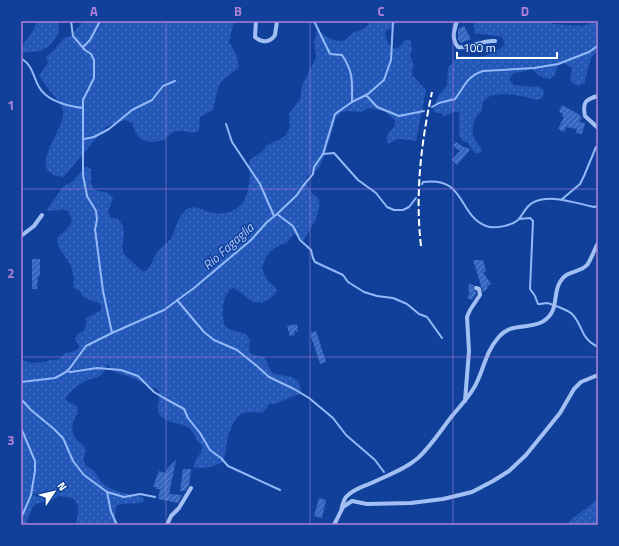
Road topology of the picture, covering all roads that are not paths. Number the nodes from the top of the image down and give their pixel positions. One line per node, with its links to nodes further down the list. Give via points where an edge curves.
1 (256, 21): 2 (street, via 255,38 263,42 274,38)
2 (277, 21)
3 (457, 21): 4 (street, via 454,42 458,47 463,48 486,40)
4 (494, 41)
5 (598, 96): 6 (street, via 587,100 584,108 585,116)
6 (598, 128)
7 (42, 215): 8 (street, via 34,226)
8 (21, 236)
9 (598, 243): 12 (street, via 586,267 562,279 557,287 555,306 543,322 514,327 498,337 491,347 477,383)
10 (476, 288): 12 (street, via 479,289 480,295 468,317 469,351)
11 (598, 375): 14 (street, via 581,382 574,389 560,413 526,455 509,471 493,481 472,492 443,499 367,504 352,501)
12 (465, 401): 14 (street, via 418,458 351,493 344,501)
13 (191, 488): 15 (street)
14 (341, 511): 16 (street)
15 (167, 525)
16 (334, 525)

